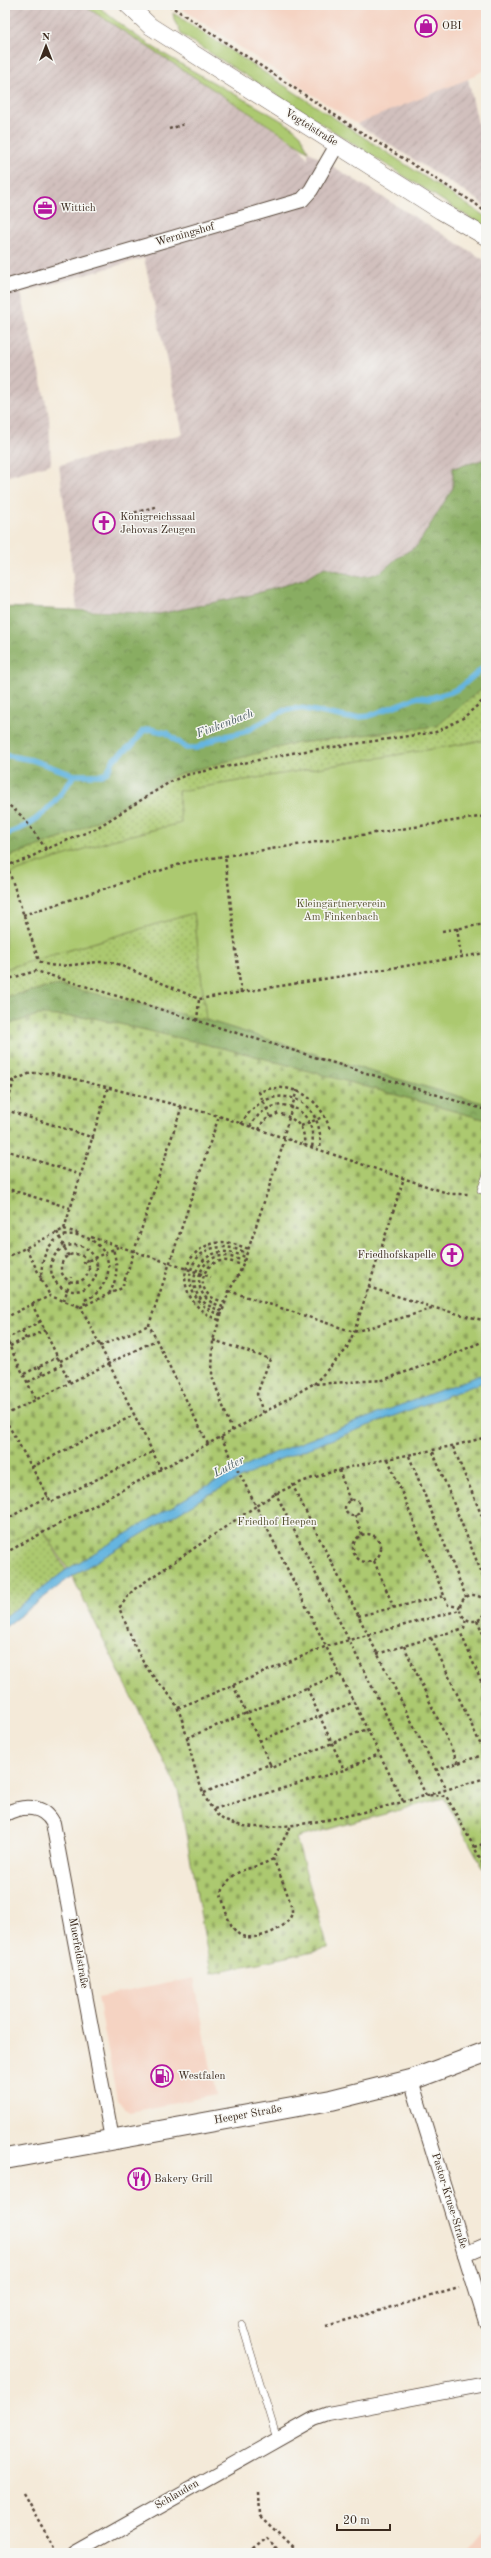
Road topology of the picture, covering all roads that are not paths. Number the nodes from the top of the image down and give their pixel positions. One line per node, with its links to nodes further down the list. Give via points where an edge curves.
1 (115, 5): 2 (street, Vogteistraße)
2 (133, 11): 3 (street, Vogteistraße, via 150,26)
3 (338, 145): 4 (street, Vogteistraße); 5 (street, Werningshof, via 311,190 302,200)
4 (486, 237)
5 (5, 287)
6 (486, 1177): 7 (lane)
7 (481, 1190)
8 (5, 1814): 11 (street, Muerfeldstraße, via 16,1809 39,1809 48,1814 55,1830)
9 (486, 2052): 10 (main road, Heeper Straße)
10 (411, 2080): 11 (main road, Heeper Straße, via 331,2100); 14 (street, Pastor-Kruse-Straße)
11 (112, 2139): 12 (main road, Heeper Straße)
12 (5, 2159)
13 (486, 2246): 14 (street)
14 (465, 2254): 15 (street, Pastor-Kruse-Straße)
15 (486, 2322)
16 (242, 2324): 18 (lane)
17 (483, 2385): 18 (street, Schlauden, via 328,2414 302,2424)
18 (278, 2438): 19 (street, Schlauden)
19 (76, 2553)

